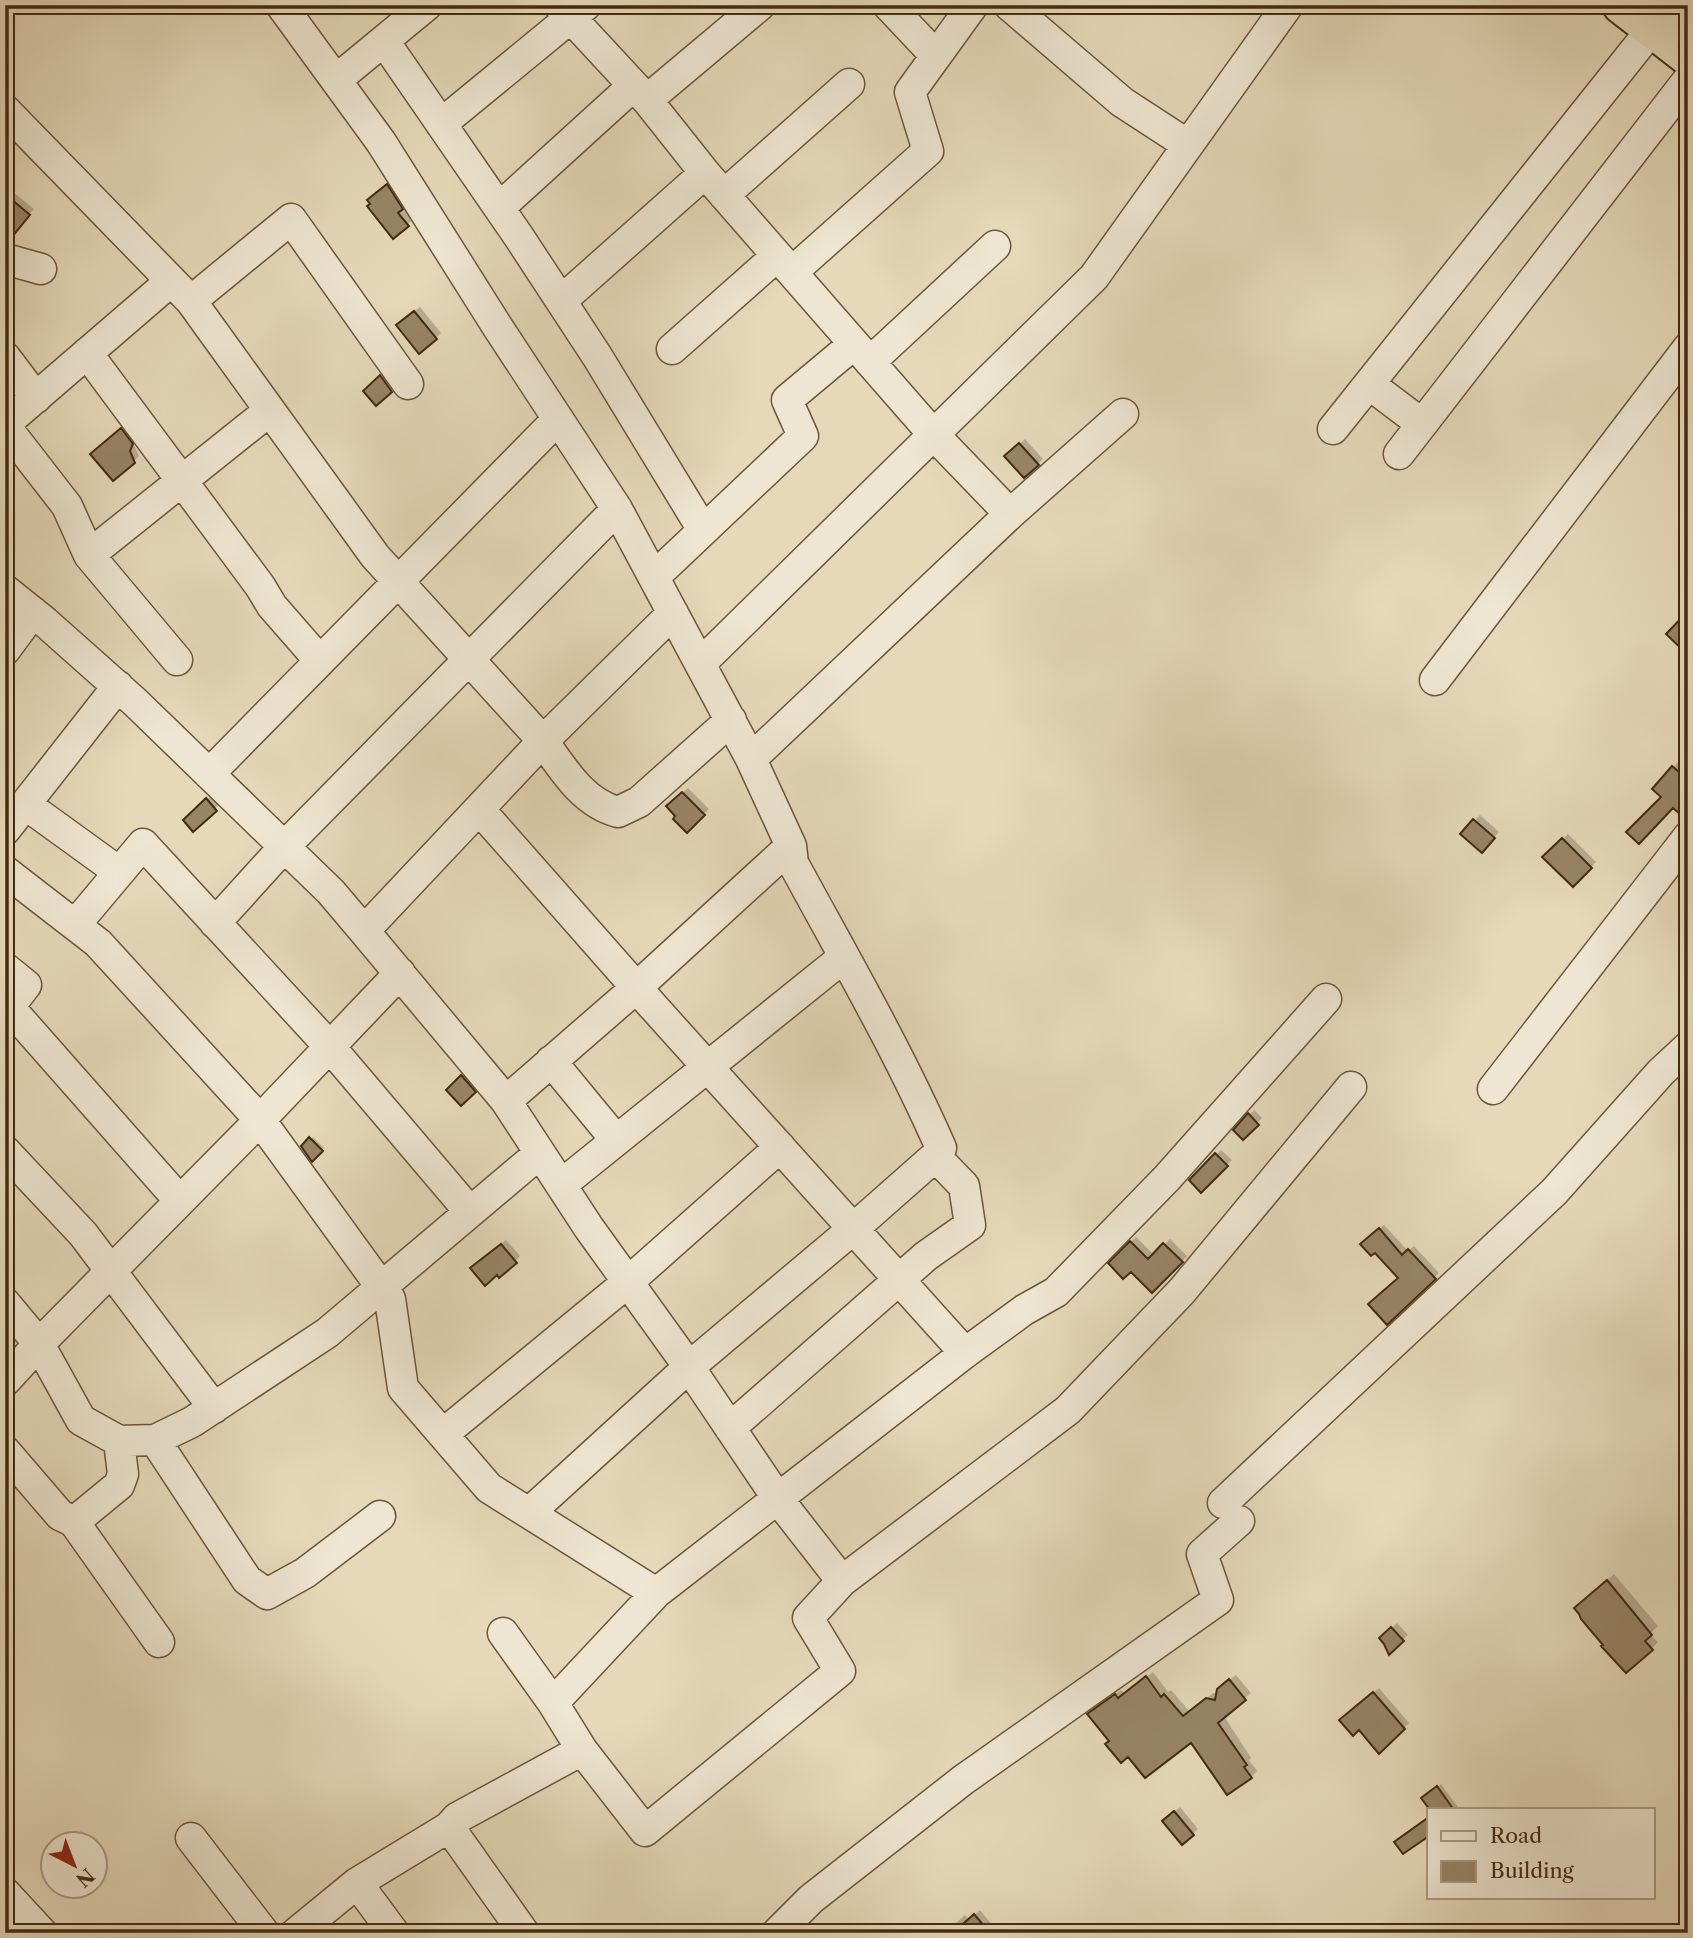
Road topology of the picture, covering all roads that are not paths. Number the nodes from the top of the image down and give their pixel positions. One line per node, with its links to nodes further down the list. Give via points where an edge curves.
1 (281, 5): 15 (street)
2 (427, 5): 12 (street)
3 (760, 5): 18 (street)
4 (888, 5): 13 (street)
5 (973, 5): 13 (street)
6 (1009, 5): 21 (street, via 1122,102)
7 (1288, 5): 21 (street)
8 (1622, 5): 11 (highway)
9 (572, 10): 18 (street); 20 (street)
10 (1688, 15): 11 (highway)
11 (1664, 17): 14 (highway); 36 (street)
12 (384, 41): 15 (street); 20 (street)
13 (936, 56): 26 (street, via 910,92 928,151)
14 (1688, 56)
15 (336, 80): 40 (street, via 381,142)
16 (1688, 80): 41 (street)
17 (849, 84): 22 (street)
18 (640, 93): 22 (street); 23 (street)
19 (5, 110): 28 (street)
20 (441, 124): 23 (street)
21 (1188, 145): 44 (street, via 1094,277)
22 (715, 184): 26 (street); 29 (street)
23 (499, 208): 29 (street)
24 (995, 246): 32 (street)
25 (5, 259): 27 (street)
26 (785, 264): 31 (street); 32 (street)
27 (41, 269)
28 (181, 291): 33 (street); 35 (street, via 291,219); 38 (street)
29 (561, 301): 49 (street)
30 (1688, 348): 61 (street)
31 (672, 349)
32 (862, 353): 44 (street); 49 (street, via 788,400 803,436)
33 (87, 354): 37 (street); 46 (street)
34 (5, 357): 37 (street)
35 (408, 384)
36 (1369, 384): 41 (street); 43 (street)
37 (36, 398): 42 (street)
38 (269, 411): 46 (street); 52 (street, via 374,556)
39 (1123, 414): 48 (street)
40 (558, 419): 47 (street); 52 (street)
41 (1422, 424): 45 (street)
42 (5, 425): 50 (street, via 67,506)
43 (1334, 429)
44 (933, 435): 48 (street); 60 (street)
45 (1399, 454)
46 (182, 481): 50 (street); 59 (street, via 272,606)
47 (617, 509): 51 (street); 57 (street)
48 (1010, 514): 65 (street)
49 (703, 530): 51 (street)
50 (89, 555): 58 (street)
51 (654, 577): 55 (street)
52 (398, 582): 57 (street); 59 (street)
53 (5, 590): 54 (street)
54 (33, 612): 56 (street); 62 (street)
55 (673, 613): 60 (street); 64 (street)
56 (5, 650)
57 (469, 659): 64 (street); 72 (street)
58 (177, 660)
59 (320, 662): 66 (street)
60 (701, 663): 63 (street)
61 (1435, 680)
62 (118, 687): 66 (street); 67 (street)
63 (731, 720): 64 (street, via 639,802 618,812 591,799); 65 (street)
64 (543, 741): 68 (street)
65 (751, 758): 71 (street)
66 (209, 774): 72 (street)
67 (25, 804): 69 (street); 74 (street)
68 (479, 808): 77 (street); 81 (street)
69 (5, 830)
70 (1688, 837): 88 (street)
71 (791, 846): 78 (street, via 793,863); 81 (street)
72 (284, 847): 75 (street); 77 (street)
73 (5, 871): 76 (street)
74 (119, 872): 75 (street, via 143,844); 76 (street)
75 (215, 923): 83 (street)
76 (75, 925): 90 (street, via 98,943)
77 (364, 931): 80 (street)
78 (844, 957): 86 (street); 95 (street, via 923,1108 941,1148)
79 (5, 968): 97 (street, via 26,985 9,1007)
80 (400, 974): 83 (street); 89 (street)
81 (636, 988): 85 (street); 86 (street)
82 (1326, 999): 106 (street, via 1167,1178 1056,1292)
83 (330, 1047): 90 (street); 98 (street)
84 (1688, 1047): 134 (street, via 1553,1192 1231,1512 1202,1553 1217,1600 963,1780 811,1899)
85 (551, 1061): 89 (street); 91 (street)
86 (707, 1066): 91 (street); 92 (street)
87 (1351, 1087): 119 (street, via 1182,1291 1068,1410)
88 (1493, 1089)
89 (506, 1101): 94 (street)
90 (260, 1119): 97 (street); 103 (street)
91 (615, 1140): 96 (street)
92 (780, 1147): 99 (street); 102 (street)
93 (5, 1151): 100 (street, via 83,1234)
94 (540, 1153): 96 (street); 98 (street)
95 (935, 1156): 99 (street); 101 (street, via 964,1186 970,1225)
96 (561, 1185): 102 (street)
97 (180, 1200): 100 (street)
98 (471, 1212): 103 (street)
99 (853, 1229): 101 (street); 107 (street)
100 (110, 1271): 105 (street); 109 (street)
101 (899, 1280): 106 (street); 110 (street)
102 (628, 1282): 107 (street); 111 (street)
103 (381, 1287): 109 (street, via 327,1333); 111 (street, via 390,1299 403,1388)
104 (5, 1303): 105 (street)
105 (39, 1344): 108 (street); 113 (street, via 81,1420)
106 (965, 1353): 115 (street)
107 (689, 1367): 110 (street); 116 (street)
108 (5, 1381)
109 (214, 1408): 112 (street)
110 (730, 1428): 115 (street)
111 (443, 1434): 116 (street, via 489,1488)
112 (155, 1440): 113 (street); 117 (street, via 247,1580 267,1594 305,1573)
113 (119, 1441): 118 (street, via 123,1474 119,1485)
114 (5, 1451): 118 (street, via 60,1515)
115 (778, 1499): 119 (street); 120 (street)
116 (529, 1513): 120 (street)
117 (380, 1516)
118 (74, 1522): 122 (street)
119 (842, 1581): 124 (street, via 808,1618 840,1671 645,1831)
120 (656, 1593): 123 (street)
121 (503, 1633): 123 (street)
122 (159, 1642)
123 (553, 1703): 124 (street)
124 (582, 1751): 125 (street, via 457,1818)
125 (449, 1827): 127 (street); 133 (street)
126 (191, 1838): 130 (street)
127 (358, 1883): 131 (street); 132 (street)
128 (5, 1893): 129 (street)
129 (42, 1933)
130 (264, 1933)
131 (296, 1933)
132 (394, 1933)
133 (524, 1933)
134 (777, 1933)

